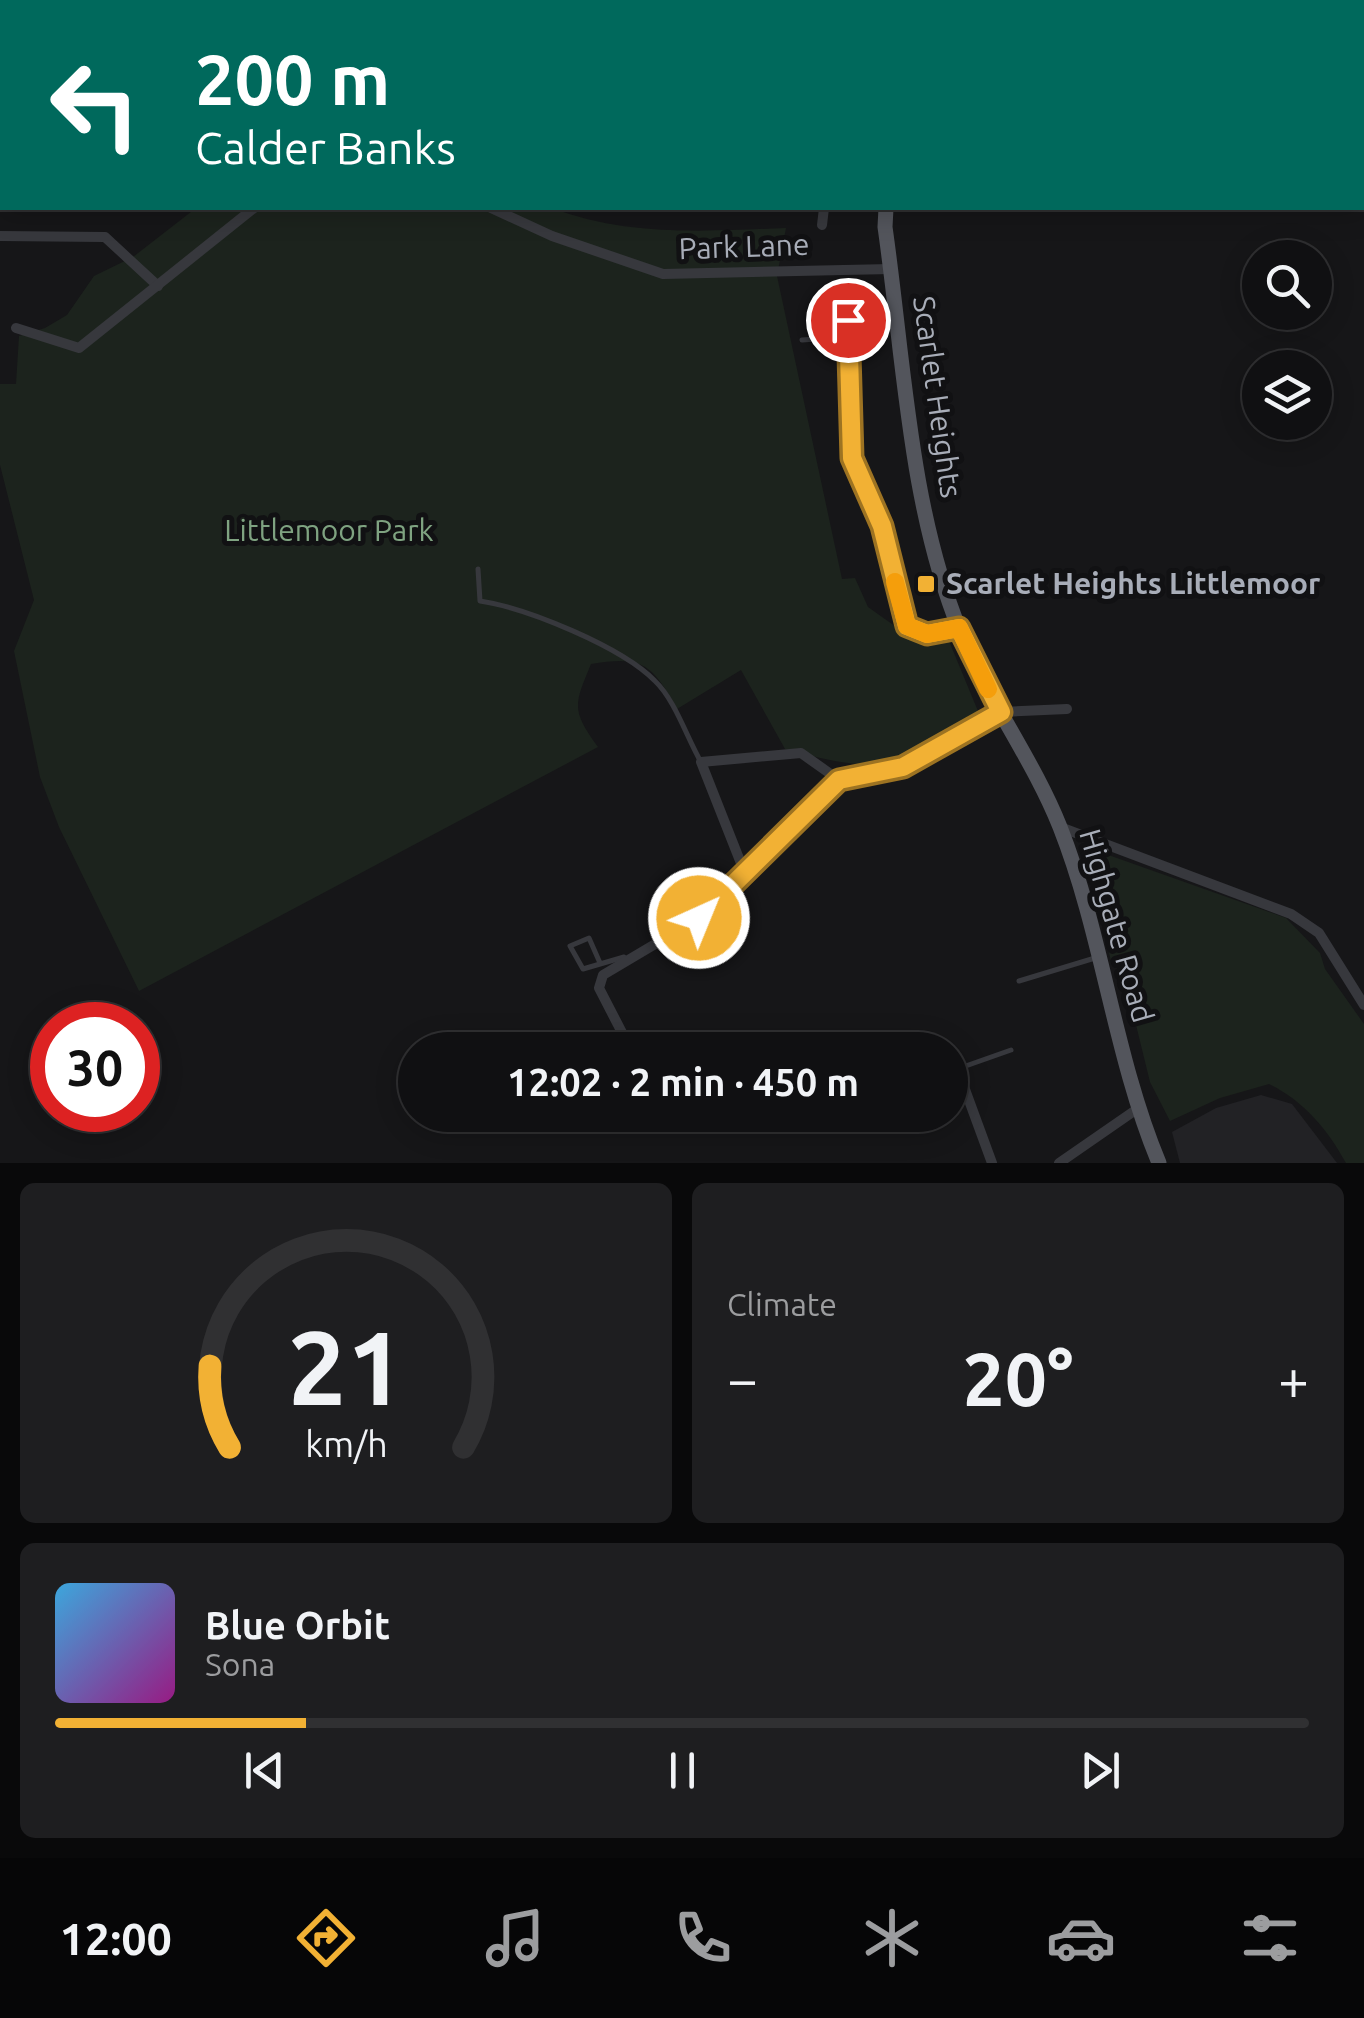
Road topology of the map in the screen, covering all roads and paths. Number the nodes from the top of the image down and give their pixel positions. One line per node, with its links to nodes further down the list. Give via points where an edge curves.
1 (252, 210): 8 (street)
2 (495, 210): 7 (street, Park Lane, via 663,274)
3 (824, 210): 5 (street)
4 (886, 210): 7 (main road, Scarlet Heights)
5 (822, 225)
6 (0, 236): 8 (street, via 105,237)
7 (891, 270): 14 (main road, Scarlet Heights, via 922,500)
8 (158, 286): 10 (street, via 78,348)
9 (848, 320): 11 (street)
10 (16, 328)
11 (848, 337): 12 (lane); 14 (street, via 852,458 882,526 907,626 927,634)
12 (802, 340)
13 (478, 569): 17 (lane, via 480,601 562,626 657,682)
14 (959, 628): 16 (main road, Highgate Road)
15 (1068, 709): 16 (street)
16 (1001, 712): 18 (street, via 903,767); 19 (main road, Highgate Road)
17 (701, 762): 18 (street, via 801,754); 20 (street)
18 (839, 780): 20 (street)
19 (1060, 827): 22 (main road, Highgate Road); 25 (street, via 1291,914 1319,933)
20 (744, 871): 21 (street, via 699,918)
21 (650, 947): 23 (lane); 26 (street, via 603,974 599,988)
22 (1098, 957): 24 (lane); 30 (main road, Highgate Road)
23 (600, 963): 23 (lane, via 581,968 570,946 589,938)
24 (1019, 981)
25 (1363, 999)
26 (622, 1032)
27 (1011, 1050): 28 (lane)
28 (968, 1065)
29 (968, 1099): 31 (street)
30 (1140, 1107): 32 (street); 33 (main road, Highgate Road)
31 (992, 1163)
32 (1059, 1163)
33 (1160, 1163)

